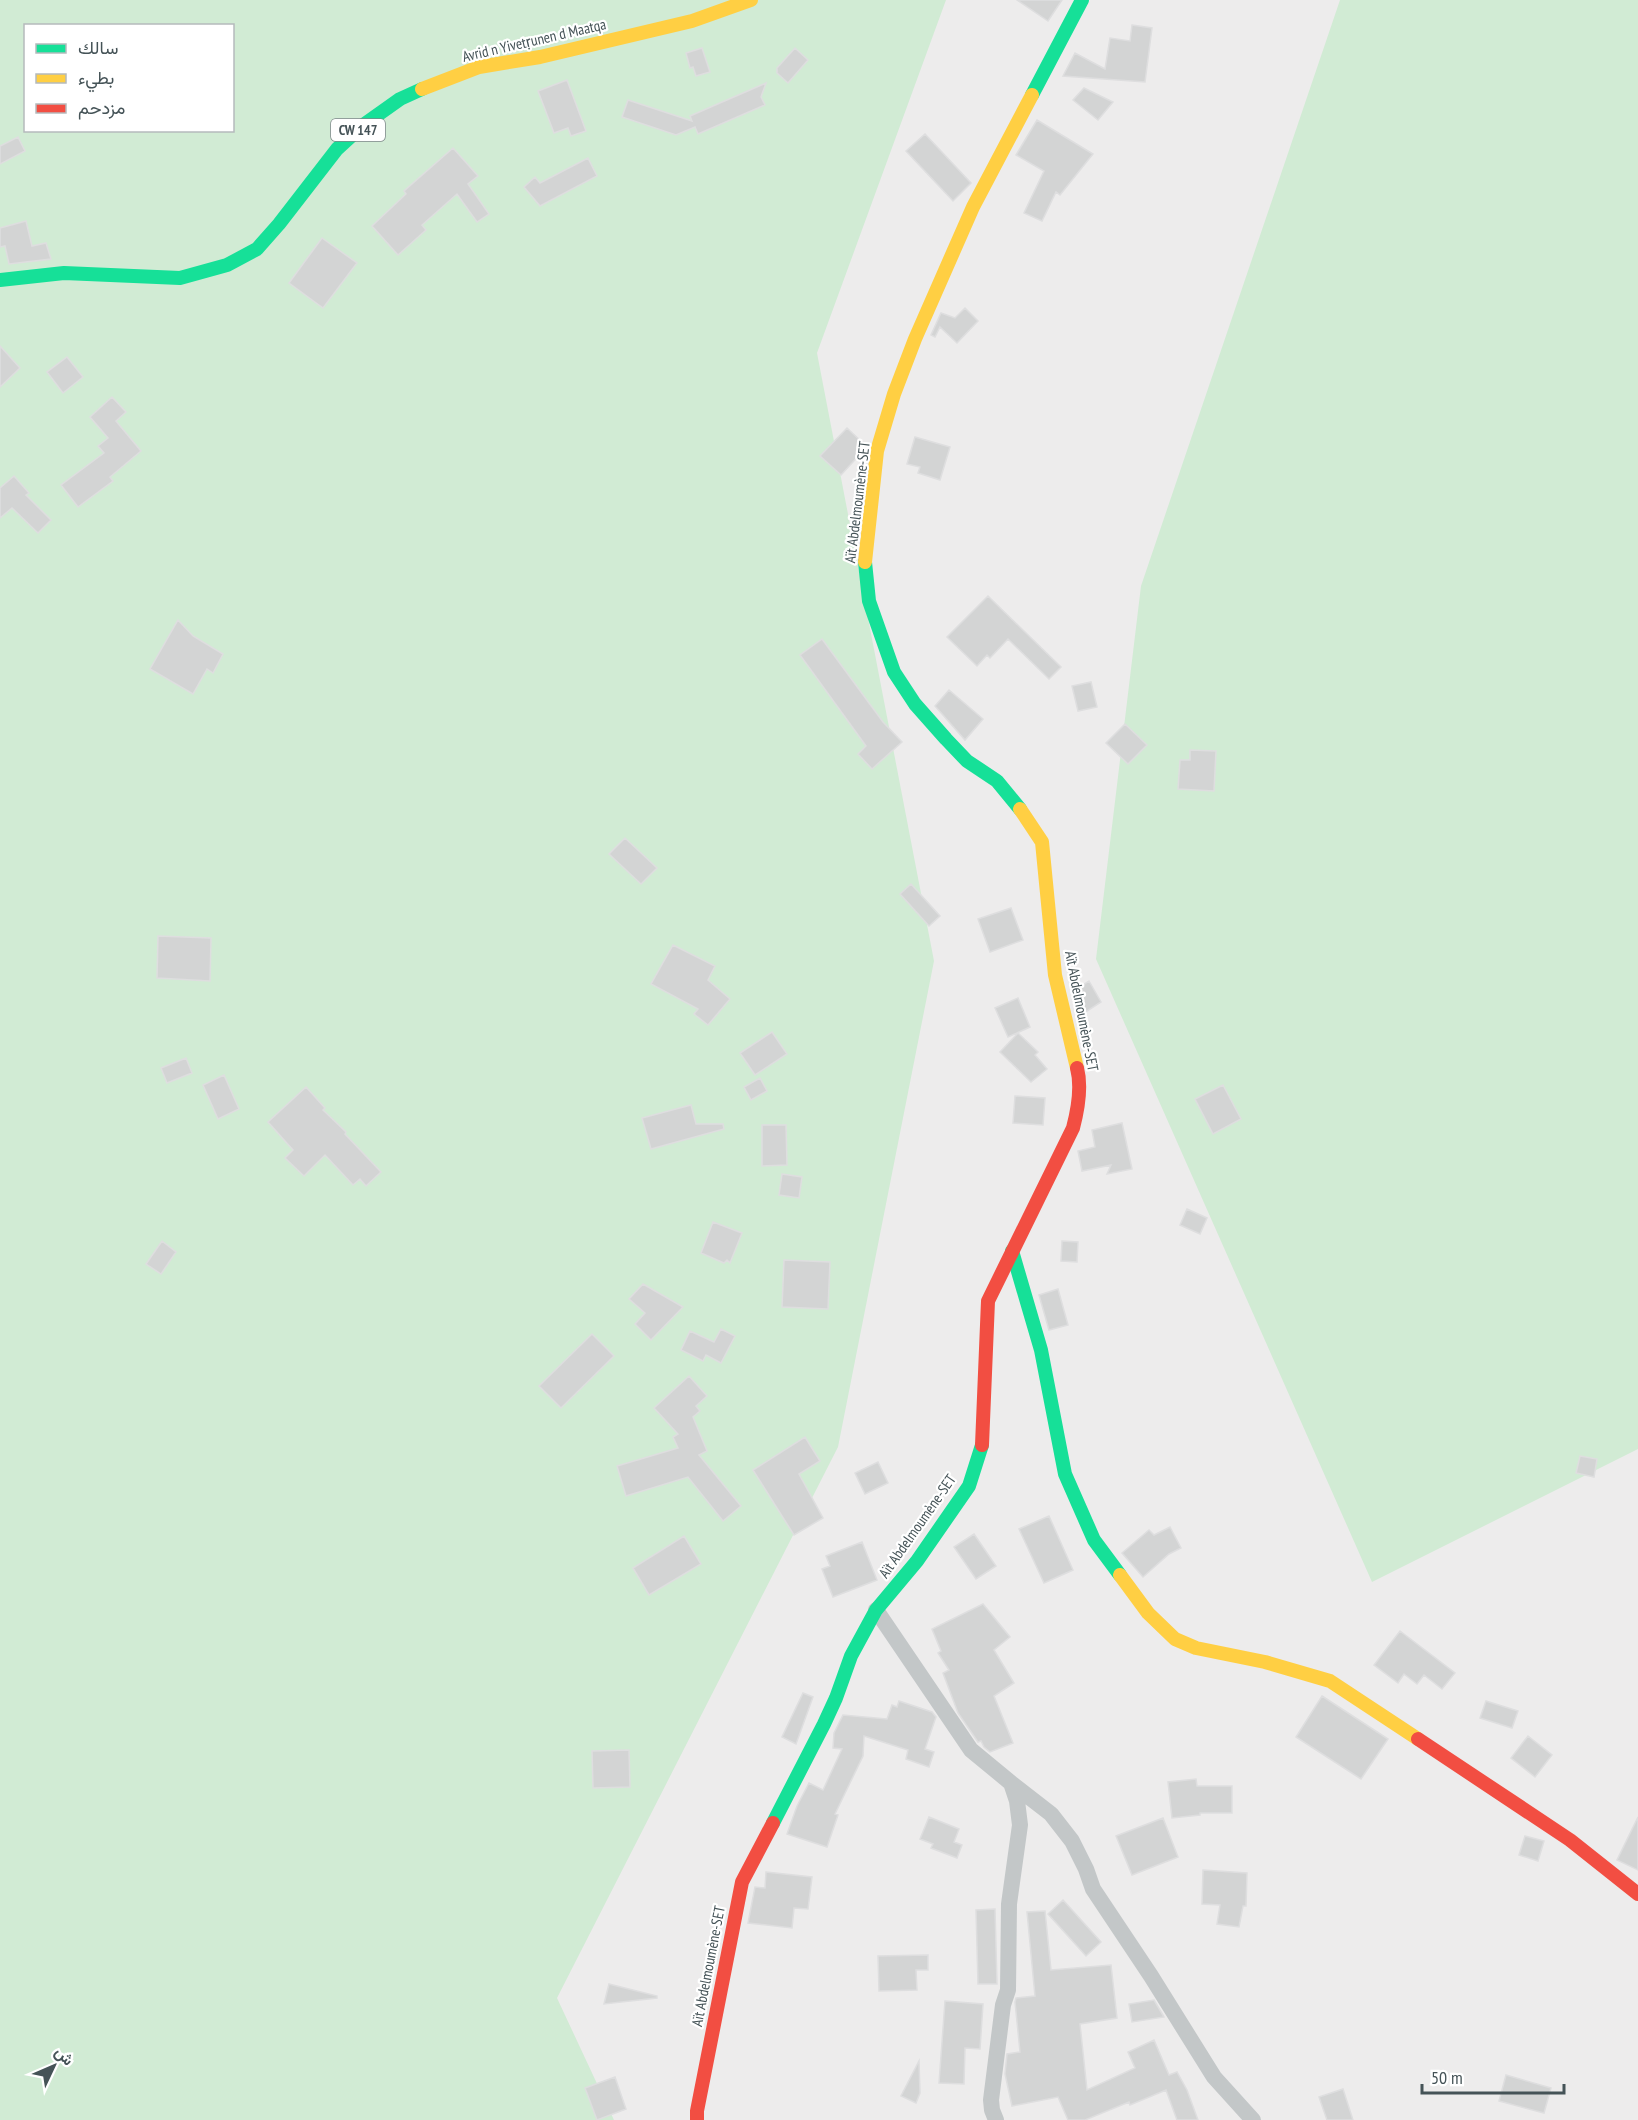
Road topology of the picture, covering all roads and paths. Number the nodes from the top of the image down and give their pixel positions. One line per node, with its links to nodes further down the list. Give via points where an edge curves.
1 (751, 0): 3 (street, Avrid n Yivetṛunen d Maatqa / CW 147, via 692,21 540,57 479,67 400,99 337,149 257,249 227,265 180,278 64,273)
2 (1082, 0): 4 (street, Aït Abdelmoumène-SET, via 973,207 898,383 877,451 865,561 869,601 894,672 946,740 997,781 1042,842 1055,975 1079,1076 1078,1110 1073,1128)
3 (0, 280)
4 (1012, 1251): 5 (street, Aït Abdelmoumène-SET, via 988,1301 983,1442 969,1486 917,1561); 7 (street, via 1041,1350 1065,1474 1094,1540 1148,1613 1175,1639 1196,1648 1265,1662 1329,1681 1570,1840)
5 (876, 1610): 6 (street, via 971,1750); 8 (street, Aït Abdelmoumène-SET, via 851,1656 824,1724 742,1882)
6 (1011, 1783): 9 (street, via 1020,1825 1009,1904 1008,1990 991,2100); 10 (street, via 1051,1814 1072,1841 1093,1888 1214,2077)
7 (1638, 1894)
8 (697, 2120)
9 (996, 2120)
10 (1253, 2120)

